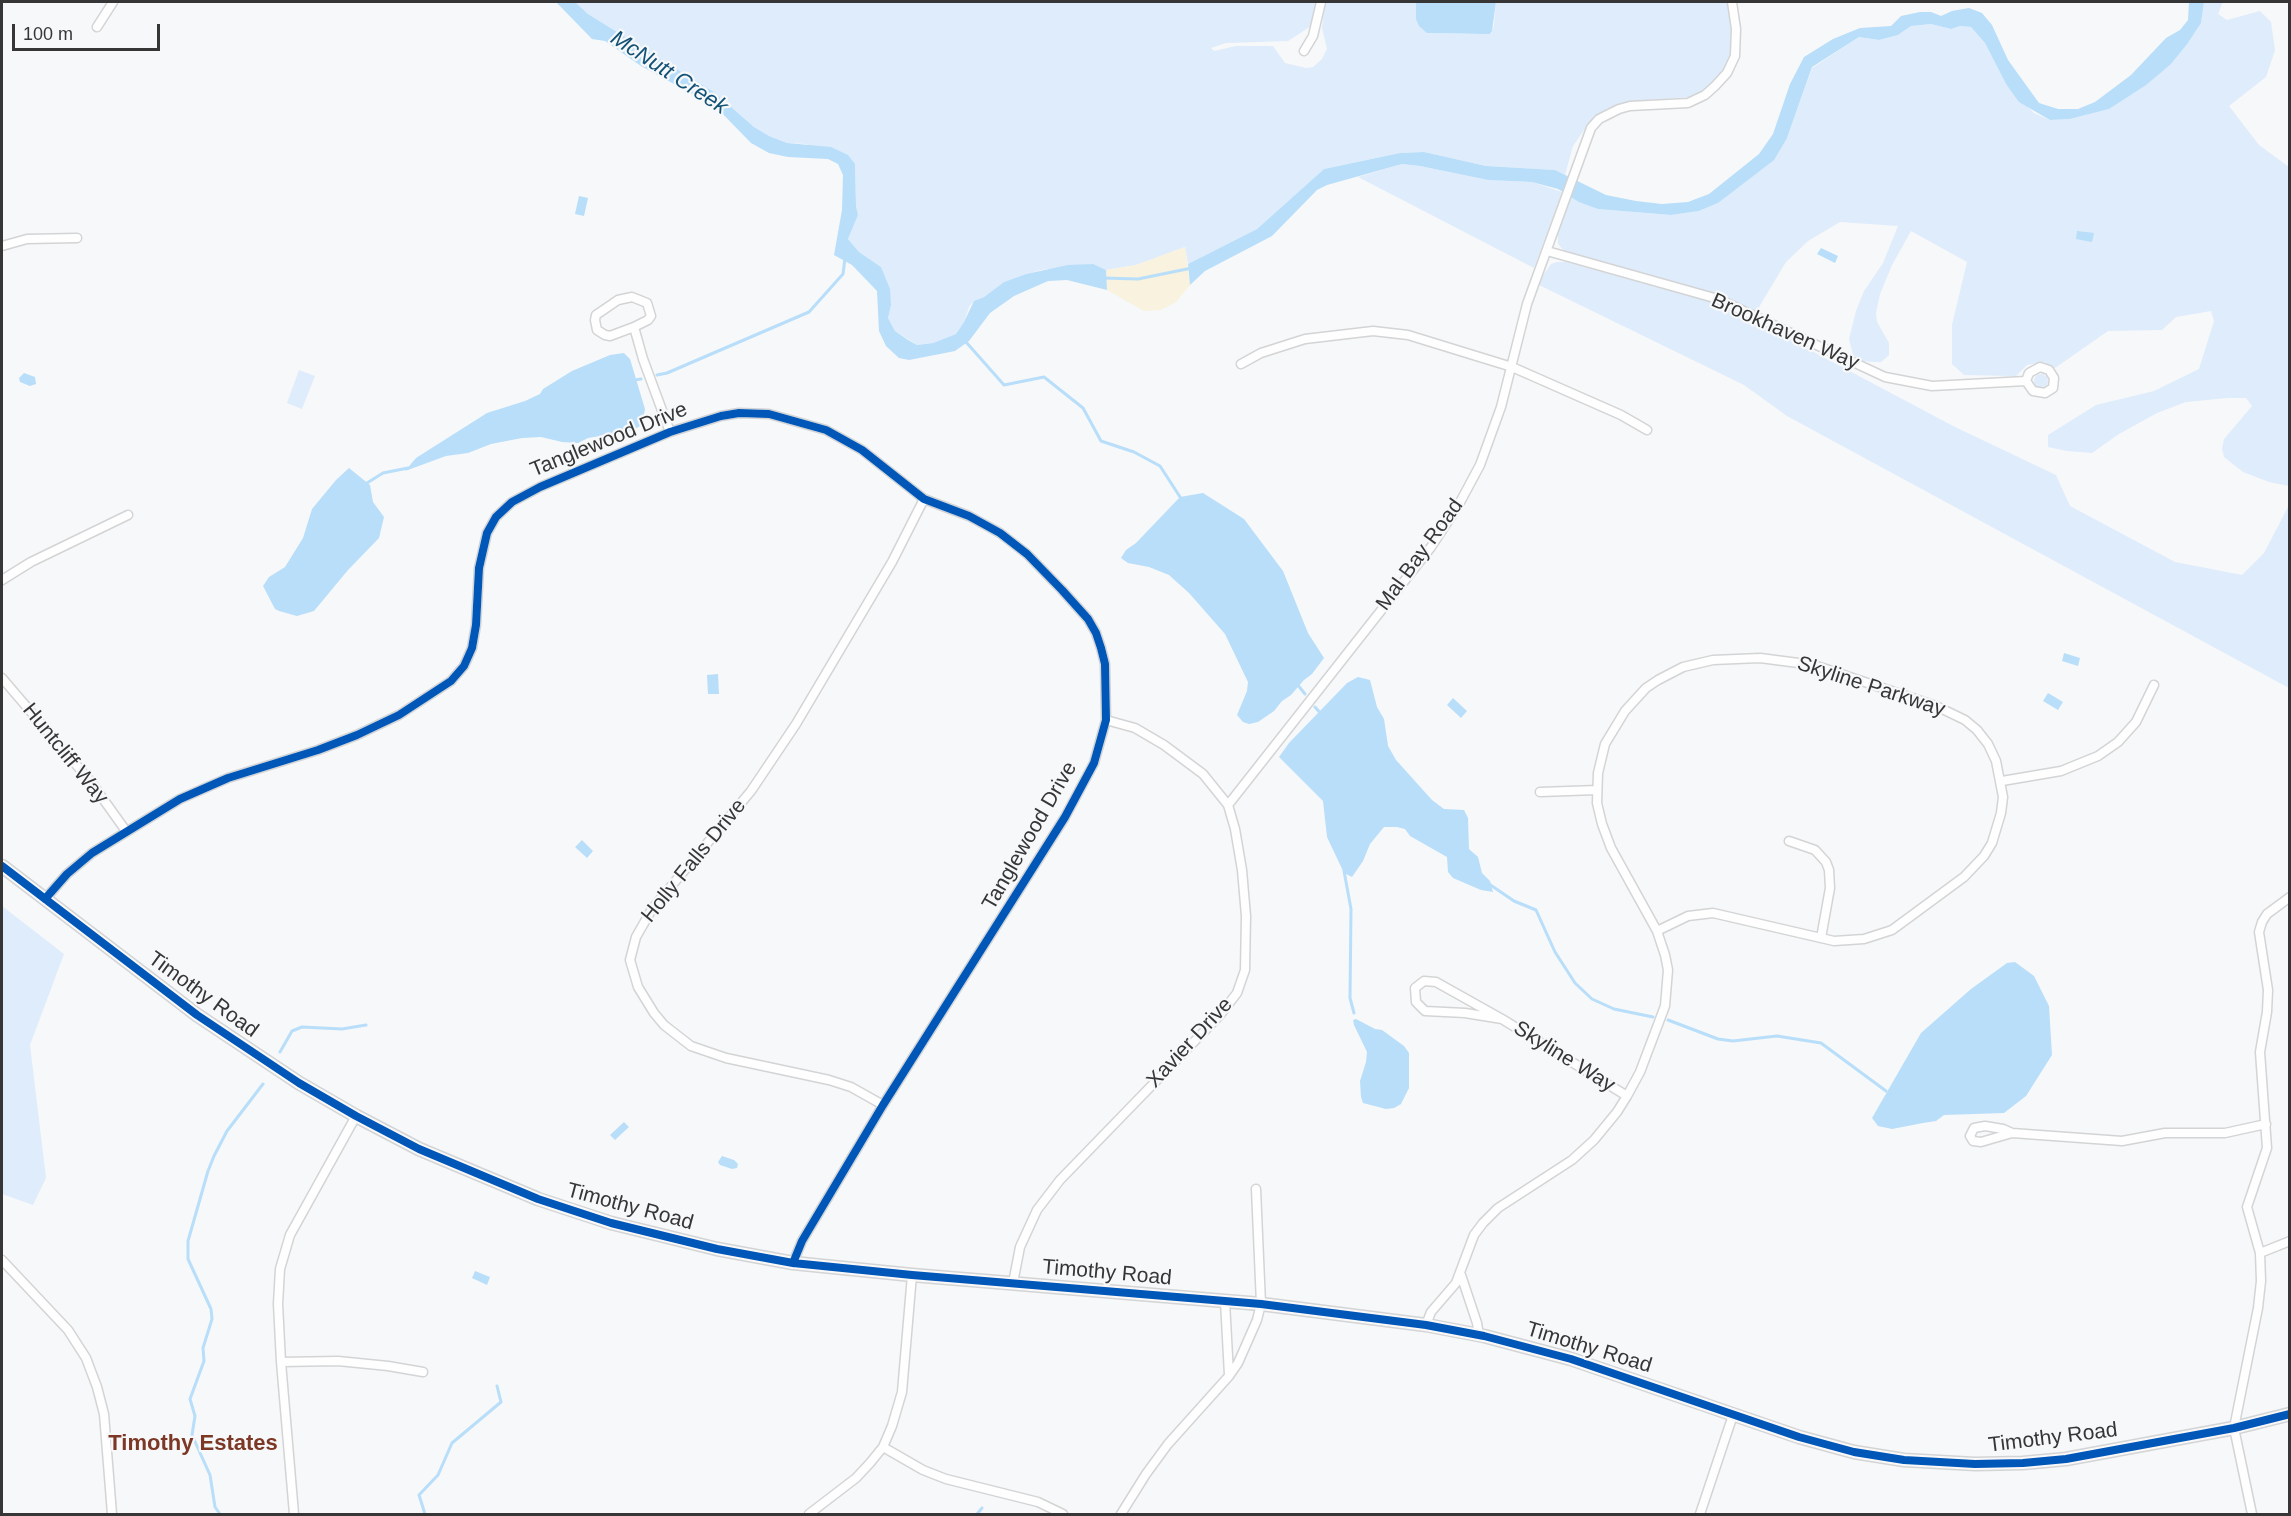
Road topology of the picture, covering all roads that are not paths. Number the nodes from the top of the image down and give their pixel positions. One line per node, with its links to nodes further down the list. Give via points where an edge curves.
1 (113, 2): 4 (street)
2 (1321, 2): 5 (street, via 1313,36)
3 (1732, 2): 8 (street, Mal Bay Road, via 1737,29 1735,56 1727,73 1705,95 1689,103 1630,106 1599,119 1590,128)
4 (97, 27)
5 (1304, 51)
6 (77, 238): 7 (street, via 27,239)
7 (2, 246)
8 (1547, 251): 11 (street, Mal Bay Road, via 1527,304); 12 (street, Brookhaven Way, via 1718,299 1885,377 1932,386)
9 (634, 327): 9 (street, via 651,316 647,303 639,298 618,300 596,315 597,330 605,336); 14 (street)
10 (1241, 364): 11 (street, via 1305,339 1373,331 1408,334)
11 (1512, 367): 13 (street); 24 (street, Mal Bay Road, via 1480,465 1431,548)
12 (2026, 381)
13 (1647, 429)
14 (670, 432): 15 (street, Tanglewood Drive, via 739,413 789,418 844,438); 25 (street, Tanglewood Drive, via 540,487 503,508 481,551 472,648 458,673 442,688 380,724 340,742 206,787)
15 (924, 499): 20 (street, Tanglewood Drive, via 1000,533 1027,554 1077,606 1096,633 1101,648); 34 (street, Holly Falls Drive, via 892,562 796,724 751,791 652,909 636,937 630,960 638,987 654,1013 691,1046 726,1059 829,1080)
16 (128, 515): 17 (street)
17 (2, 580)
18 (2, 678): 25 (street, Huntcliff Way, via 91,782)
19 (2154, 685): 21 (street, via 2136,722 2098,756 2061,771)
20 (1106, 720): 24 (street, Xavier Drive, via 1136,728 1164,745 1203,774); 34 (street, Tanglewood Drive, via 1094,763 1065,817)
21 (2002, 781): 22 (street, Skyline Parkway, via 1988,744 1977,730 1952,712 1814,665 1760,658 1697,663 1646,688 1611,732 1601,758); 31 (street, Skyline Parkway, via 2001,813 1992,843 1964,877 1878,936 1848,941)
22 (1597, 790): 23 (street); 30 (street, Skyline Parkway, via 1605,834)
23 (1540, 792)
24 (1228, 805): 45 (street, Xavier Drive, via 1239,848 1246,916 1247,950 1242,982 1220,1015 1048,1194 1027,1228)
25 (126, 831): 29 (street, Tanglewood Drive, via 78,864)
26 (1789, 841): 31 (street, via 1815,850 1829,870 1830,888)
27 (2, 866): 29 (main road, Timothy Road)
28 (2289, 897): 36 (street, via 2267,914 2259,932 2267,978 2267,1012 2260,1052)
29 (45, 899): 35 (main road, Timothy Road, via 242,1046)
30 (1657, 931): 31 (street, Skyline Parkway, via 1688,916 1713,913); 33 (street, Skyline Parkway, via 1668,970 1665,1006)
31 (1821, 938)
32 (1502, 1019): 32 (street, Skyline Way, via 1436,982 1424,981 1415,988 1416,1002 1425,1011); 33 (street, Skyline Way)
33 (1627, 1096): 44 (street, Skyline Parkway, via 1594,1140 1572,1160 1498,1208 1483,1223 1471,1243)
34 (883, 1105): 42 (street, Tanglewood Drive, via 802,1241)
35 (356, 1116): 42 (main road, Timothy Road, via 480,1176 582,1214 707,1246); 50 (street, via 297,1221 284,1252 278,1304)
36 (2266, 1124): 37 (street, via 2224,1133 2165,1133 2122,1141); 40 (street, via 2267,1148 2247,1208)
37 (2012, 1133)
38 (1256, 1189): 47 (street)
39 (2289, 1241): 40 (street)
40 (2260, 1253): 55 (street, via 2258,1308)
41 (2, 1260): 57 (street, via 68,1330 86,1358 104,1414)
42 (794, 1263): 43 (main road, Timothy Road)
43 (912, 1275): 45 (main road, Timothy Road); 56 (street, via 902,1392)
44 (1461, 1275): 48 (street, Skyline Parkway); 49 (street)
45 (1013, 1283): 46 (main road, Timothy Road)
46 (1226, 1301): 47 (main road, Timothy Road); 52 (street)
47 (1261, 1304): 48 (main road, Timothy Road); 52 (street)
48 (1426, 1324): 49 (main road, Timothy Road)
49 (1479, 1335): 54 (main road, Timothy Road, via 1571,1359)
50 (281, 1362): 51 (street, via 338,1361); 58 (street)
51 (423, 1372)
52 (1229, 1376): 61 (street, via 1168,1444)
53 (2289, 1414): 55 (main road, Timothy Road)
54 (1733, 1415): 55 (main road, Timothy Road, via 1854,1452 1914,1461 1975,1464 2066,1459); 62 (street)
55 (2234, 1428): 63 (street)
56 (883, 1447): 59 (street, via 856,1478); 60 (street, via 931,1473 1038,1502)
57 (112, 1515)
58 (294, 1515)
59 (809, 1515)
60 (1063, 1515)
61 (1120, 1515)
62 (1700, 1515)
63 (2252, 1515)

